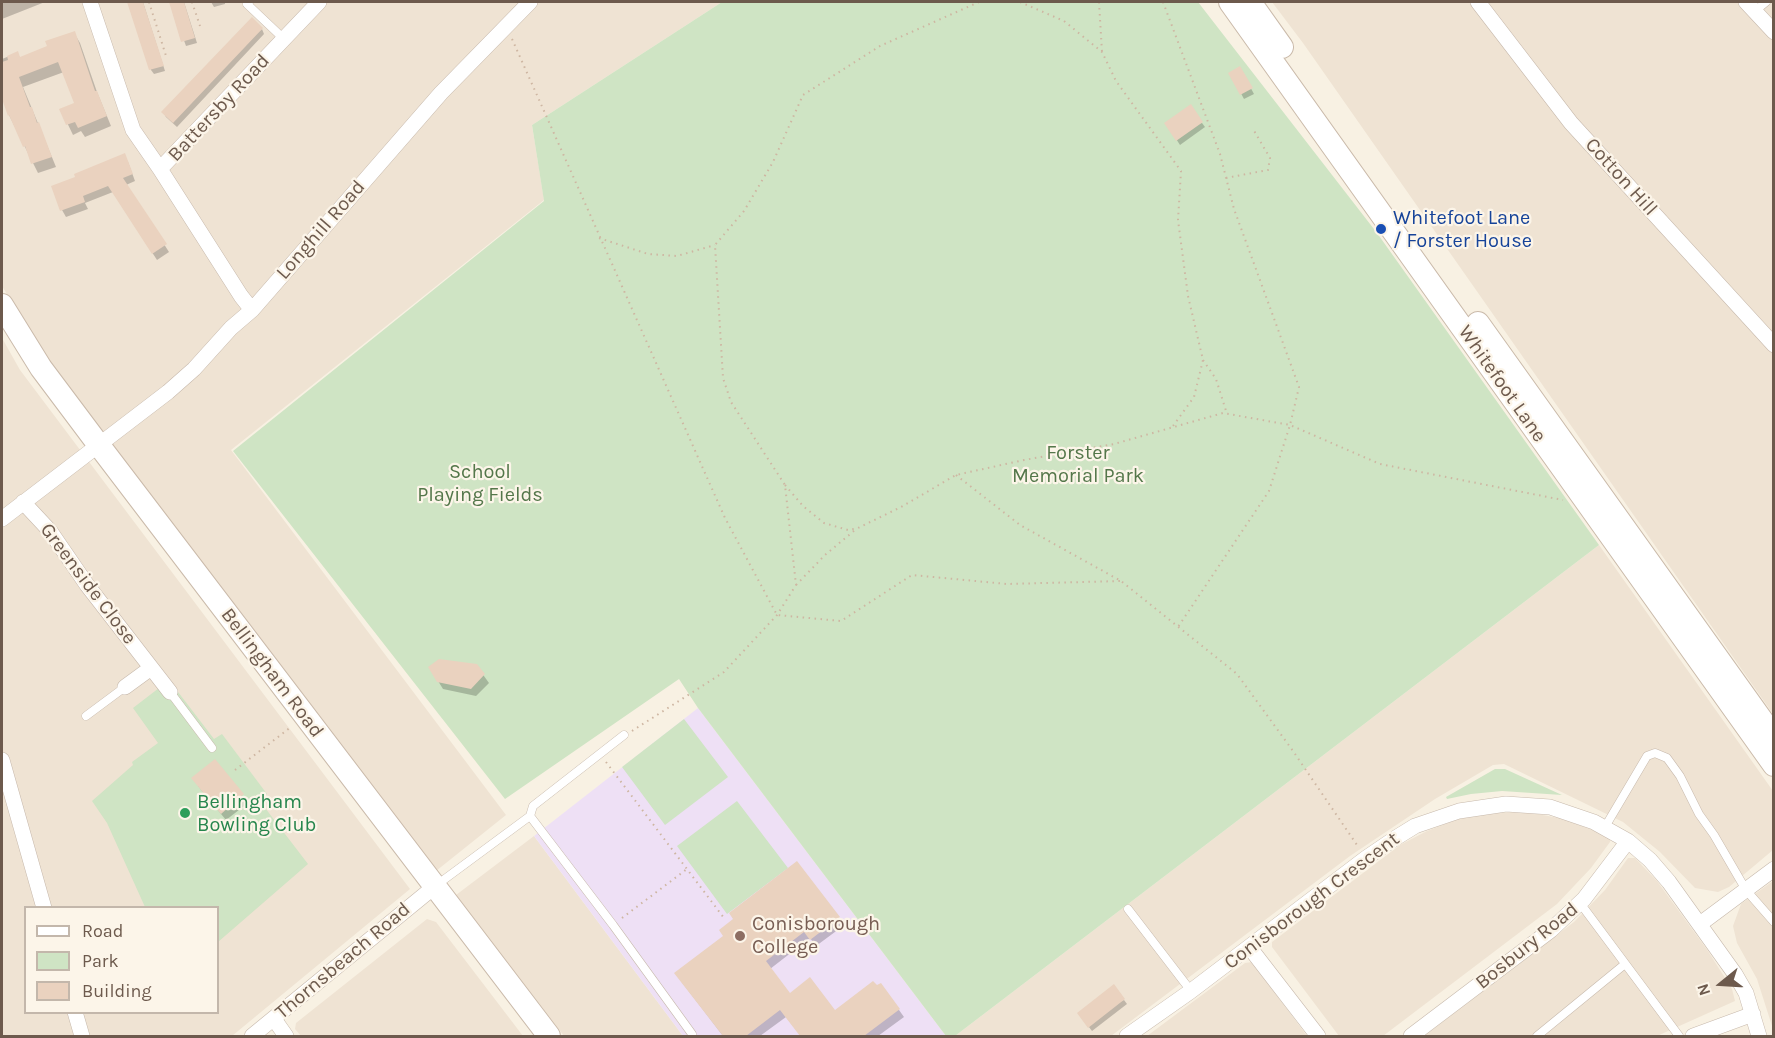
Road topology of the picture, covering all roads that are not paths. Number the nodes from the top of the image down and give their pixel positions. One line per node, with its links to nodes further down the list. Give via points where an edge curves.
1 (90, 2): 11 (street, via 133,130)
2 (249, 2): 10 (lane)
3 (319, 2): 10 (street, Battersby Road)
4 (530, 2): 13 (street, Longhill Road, via 434,101)
5 (1230, 2): 14 (street, Whitefoot Lane)
6 (1250, 2): 14 (street, Whitefoot Lane)
7 (1478, 2): 15 (street, Cotton Hill, via 1571,123)
8 (1756, 5): 9 (street)
9 (1773, 32)
10 (284, 39): 11 (street, Battersby Road)
11 (160, 169): 13 (street, Battersby Road)
12 (2, 305): 16 (street, Bellingham Road, via 41,368)
13 (252, 310): 16 (street, Longhill Road, via 181,382)
14 (1484, 345): 24 (street, Whitefoot Lane); 27 (street, Whitefoot Lane)
15 (1773, 345)
16 (98, 444): 17 (street, Longhill Road); 32 (street, Bellingham Road)
17 (23, 502): 18 (street, Longhill Road); 19 (street, Greenside Close, via 50,531)
18 (2, 519)
19 (151, 668): 20 (street); 21 (street, Greenside Close)
20 (125, 687): 22 (lane)
21 (170, 692): 25 (lane)
22 (86, 716)
23 (624, 735): 28 (lane, via 533,806)
24 (1773, 738)
25 (212, 748)
26 (2, 760): 35 (street)
27 (1773, 765)
28 (530, 816): 32 (lane); 45 (lane)
29 (1605, 827): 30 (street, Conisborough Crescent); 33 (lane, via 1647,756 1655,753 1667,758); 39 (street, Conisborough Crescent, via 1550,807 1506,804 1459,811 1415,826 1366,858)
30 (1628, 842): 34 (street, Bosbury Road); 38 (street, Conisborough Crescent, via 1650,860)
31 (1773, 869): 33 (street)
32 (434, 887): 44 (street, Thornsbeach Road); 50 (street, Bellingham Road)
33 (1746, 890): 37 (lane); 38 (street)
34 (1580, 903): 40 (lane); 46 (street, Bosbury Road)
35 (43, 906)
36 (1128, 909): 41 (lane)
37 (1773, 922)
38 (1700, 924): 43 (street, Conisborough Crescent, via 1735,974)
39 (1250, 948): 41 (street, Conisborough Crescent); 52 (street)
40 (1625, 964): 53 (lane); 54 (lane)
41 (1191, 991): 51 (street, Conisborough Crescent)
42 (76, 1014): 47 (street)
43 (1753, 1014): 55 (street); 56 (street, Conisborough Crescent)
44 (274, 1019): 48 (street, Thornsbeach Road); 49 (street)
45 (692, 1034)
46 (1420, 1034)
47 (82, 1036)
48 (252, 1036)
49 (286, 1036)
50 (549, 1036)
51 (1127, 1036)
52 (1318, 1036)
53 (1537, 1036)
54 (1679, 1036)
55 (1693, 1036)
56 (1759, 1036)

